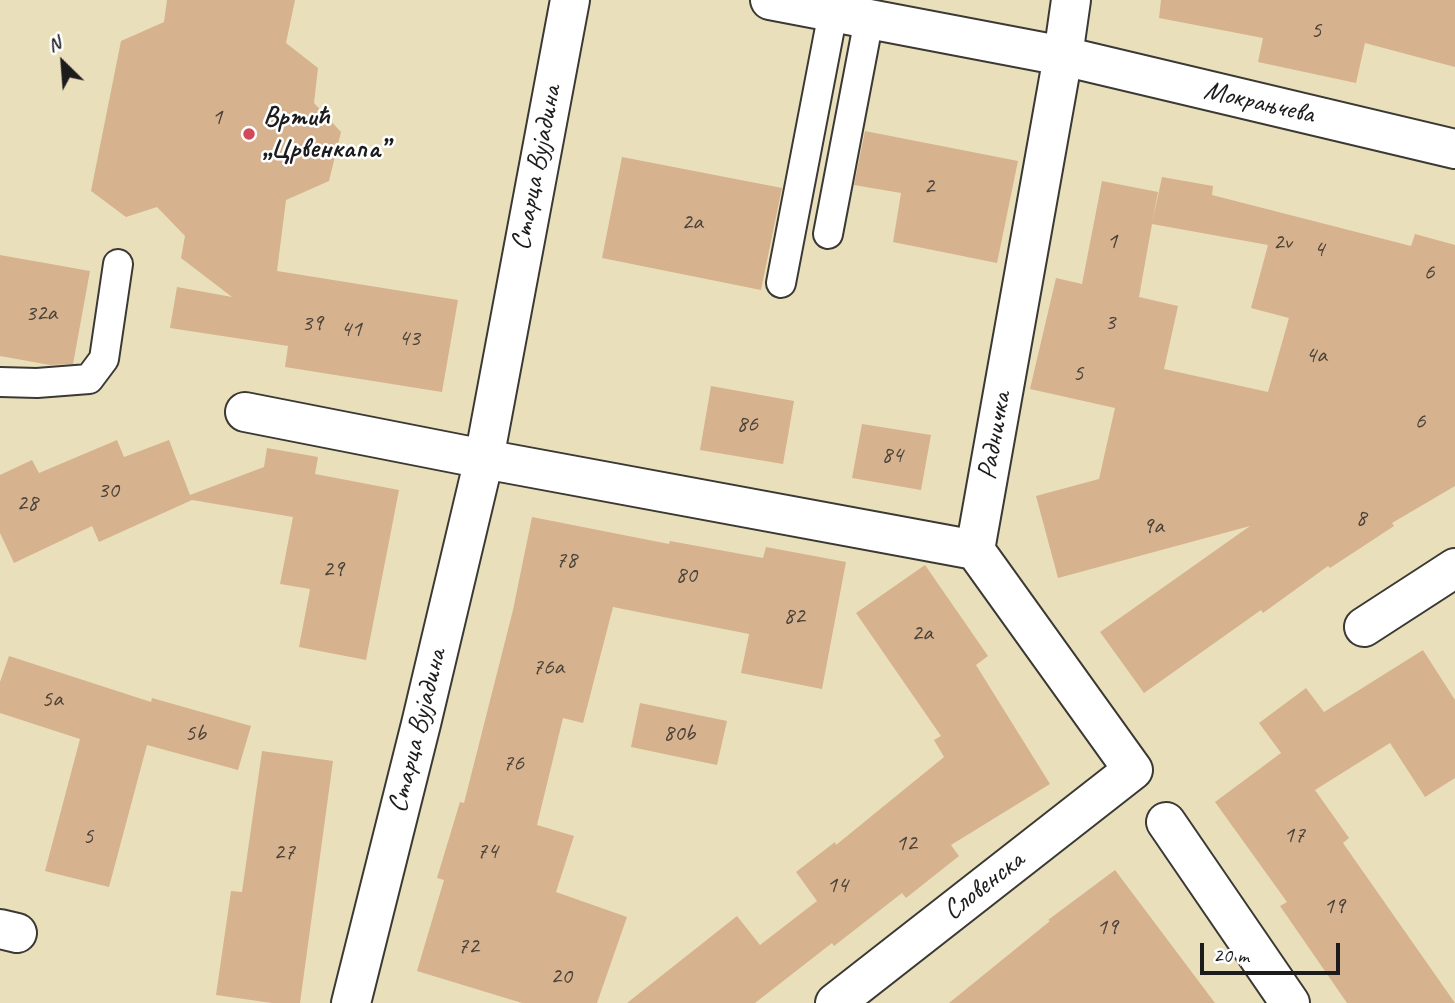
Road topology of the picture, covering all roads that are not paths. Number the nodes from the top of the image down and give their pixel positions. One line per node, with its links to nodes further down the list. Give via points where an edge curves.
1 (570, 0): 12 (street, Старца Вујадина)
2 (770, 0): 4 (street, Мокрањчева)
3 (1071, 0): 5 (street)
4 (851, 16): 5 (street, Мокрањчева); 7 (lane); 9 (lane)
5 (1063, 56): 6 (street, Мокрањчева); 13 (street, Радничка)
6 (1455, 149)
7 (828, 234)
8 (118, 264): 10 (lane, via 104,359 89,379)
9 (781, 283)
10 (0, 382)
11 (245, 412): 12 (street)
12 (484, 459): 13 (street); 17 (street, Старца Вујадина)
13 (975, 550): 18 (street, Словенска, via 1133,770)
14 (1455, 568): 15 (street)
15 (1364, 627)
16 (1166, 822): 19 (street)
17 (351, 1003)
18 (835, 1003)
19 (1290, 1003)

